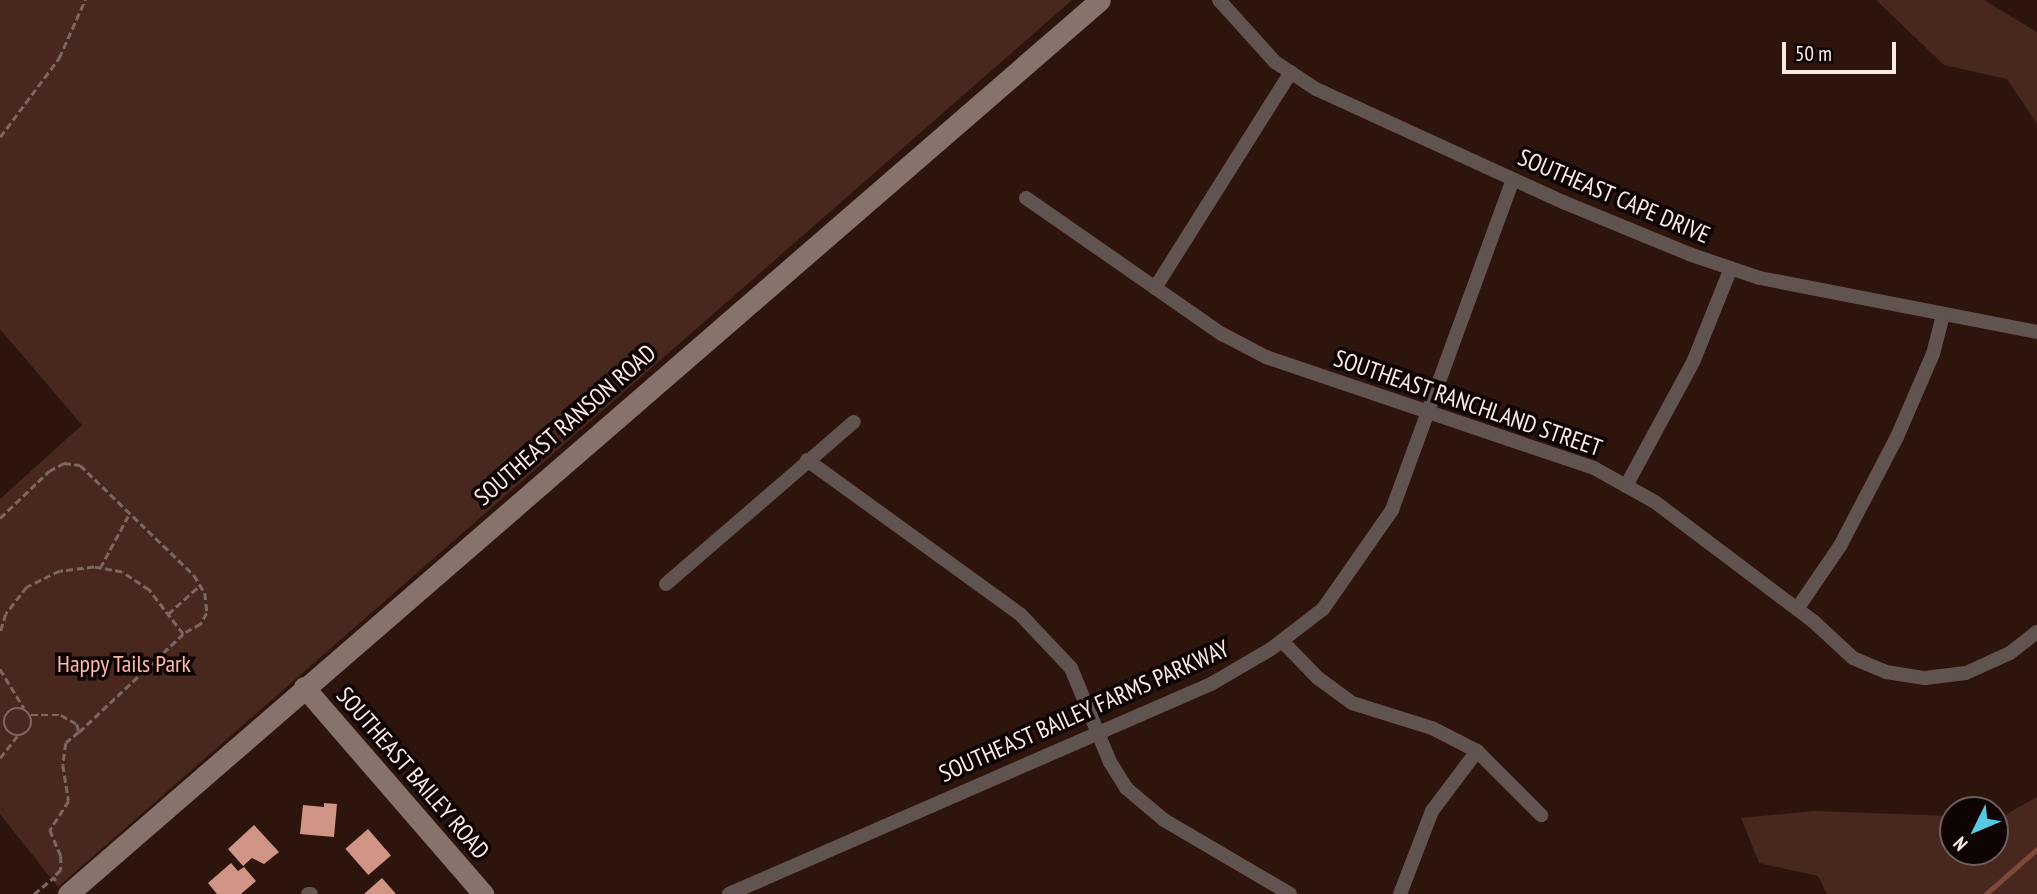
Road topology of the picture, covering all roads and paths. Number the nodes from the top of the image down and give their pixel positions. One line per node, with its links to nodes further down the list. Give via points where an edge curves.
1 (85, 0): 5 (path, via 59,58)
2 (1100, 0): 28 (street, SOUTHEAST RANSON ROAD)
3 (1219, 0): 4 (street, SOUTHEAST CAPE DRIVE, via 1275,62)
4 (1291, 72): 6 (street, SOUTHEAST CAPE DRIVE, via 1316,89); 9 (street)
5 (0, 137)
6 (1513, 180): 8 (street, SOUTHEAST CAPE DRIVE); 12 (street, SOUTHEAST BAILEY FARMS PARKWAY)
7 (1026, 198): 9 (street, SOUTHEAST RANCHLAND STREET)
8 (1731, 268): 10 (street, SOUTHEAST CAPE DRIVE); 15 (street, via 1694,360)
9 (1155, 288): 12 (street, SOUTHEAST RANCHLAND STREET, via 1222,334 1266,357)
10 (1943, 315): 11 (street, SOUTHEAST CAPE DRIVE); 21 (street, via 1933,354 1897,437 1840,546)
11 (2037, 332)
12 (1427, 412): 15 (street, SOUTHEAST RANCHLAND STREET, via 1594,468); 26 (street, SOUTHEAST BAILEY FARMS PARKWAY, via 1392,510 1360,561 1323,609)
13 (854, 422): 14 (street)
14 (807, 460): 19 (street); 32 (street, via 1021,615 1071,668)
15 (1626, 486): 21 (street, SOUTHEAST RANCHLAND STREET, via 1655,502)
16 (128, 515): 17 (path, via 106,486 80,465 64,463 49,471); 18 (path); 20 (path)
17 (0, 517)
18 (100, 568): 22 (path, via 122,572 140,584); 24 (path, via 60,571 27,587 6,614)
19 (666, 584)
20 (200, 585): 22 (path); 25 (path, via 207,613 201,624)
21 (1797, 609): 23 (street, SOUTHEAST RANCHLAND STREET, via 1853,658 1886,672 1925,678 1966,673 2010,653)
22 (168, 614): 25 (path)
23 (2037, 632)
24 (0, 634)
25 (183, 634): 31 (path)
26 (1282, 641): 32 (street, SOUTHEAST BAILEY FARMS PARKWAY, via 1211,684); 34 (street, via 1318,678 1352,703 1432,728)
27 (0, 669): 29 (path)
28 (304, 687): 38 (street, SOUTHEAST RANSON ROAD); 40 (street, SOUTHEAST BAILEY ROAD)
29 (24, 708): 30 (path); 33 (path, via 14,708 5,717 6,730)
30 (31, 715): 31 (path, via 61,715 78,724); 33 (path, via 31,729)
31 (79, 732): 37 (path, via 66,743 63,765 69,801 50,830 61,856 61,870)
32 (1100, 732): 41 (street, SOUTHEAST BAILEY FARMS PARKWAY); 42 (street, via 1110,762 1126,788 1164,820)
33 (17, 736): 35 (path)
34 (1477, 751): 36 (street); 43 (street, via 1432,811)
35 (0, 758)
36 (1541, 815)
37 (54, 877): 38 (path); 39 (path)
38 (65, 892)
39 (34, 894)
40 (483, 894)
41 (729, 894)
42 (1290, 894)
43 (1400, 894)

